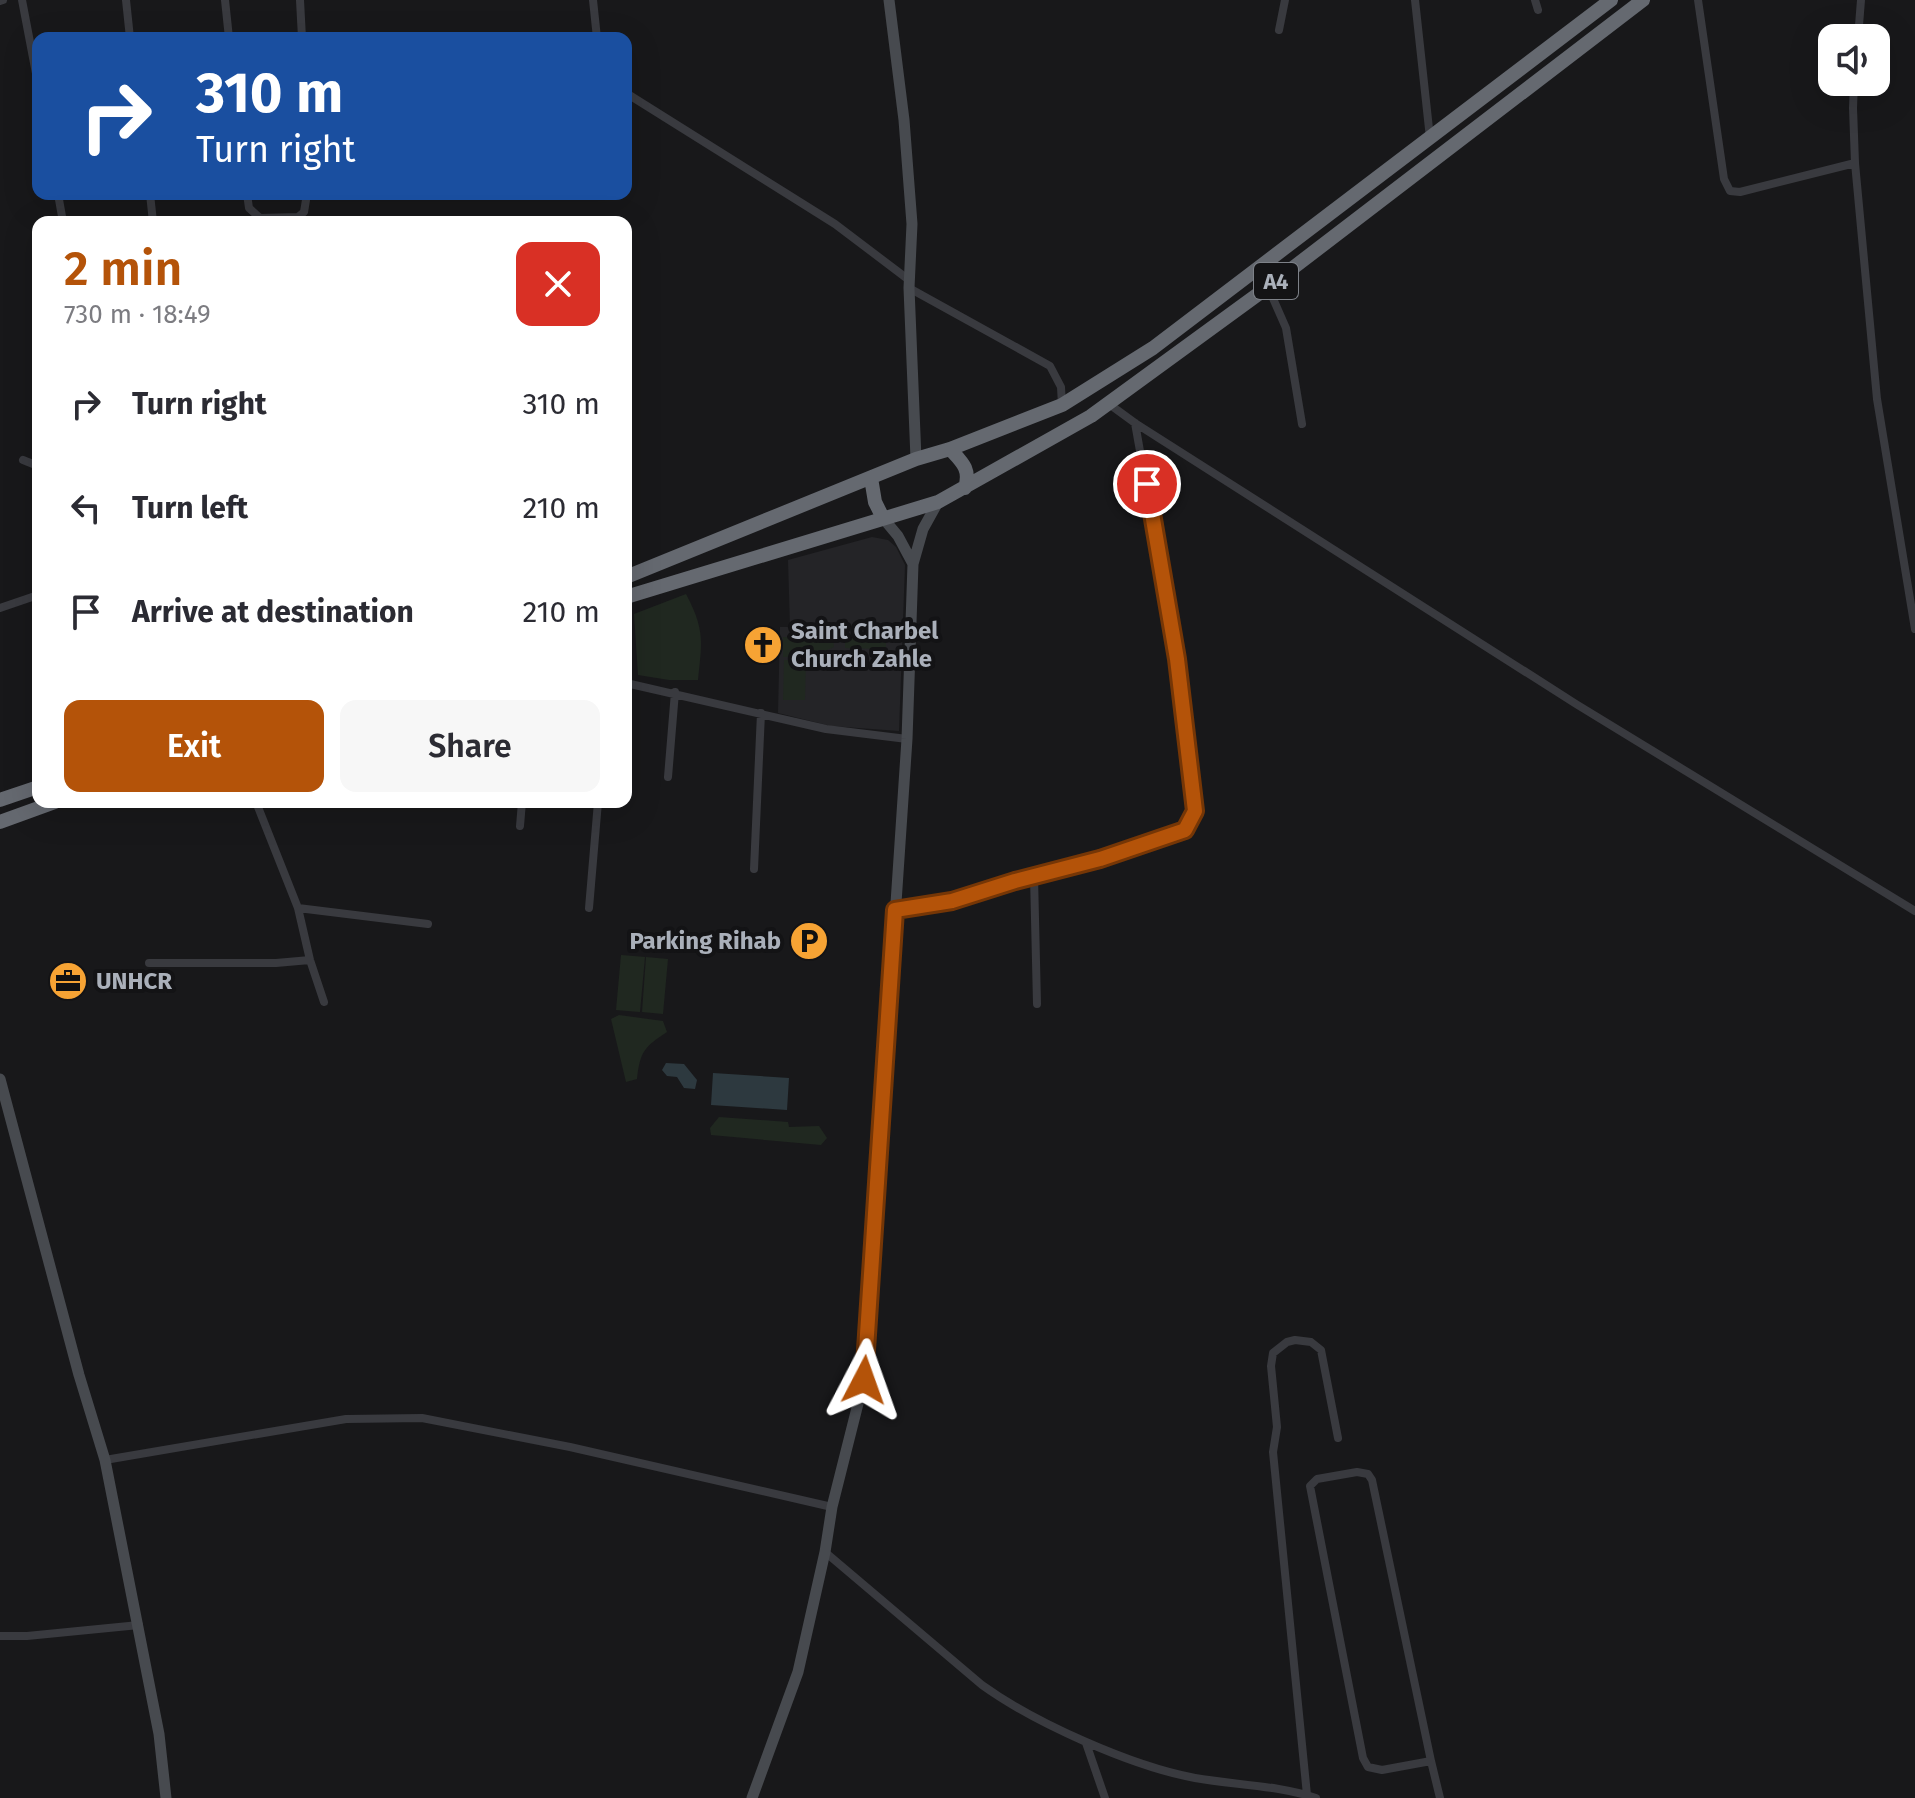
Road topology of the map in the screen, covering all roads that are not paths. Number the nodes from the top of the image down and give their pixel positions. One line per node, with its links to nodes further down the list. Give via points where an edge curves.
1 (22, 0): 21 (street)
2 (126, 0): 17 (street)
3 (225, 0): 18 (street)
4 (300, 0): 19 (street)
5 (593, 0): 20 (street)
6 (889, 0): 26 (street, via 912,224)
7 (1285, 0): 16 (street)
8 (1415, 0): 24 (street)
9 (1535, 0): 14 (street)
10 (1611, 0): 24 (highway, A4)
11 (1643, 0): 27 (highway, A4)
12 (1698, 0): 25 (street, via 1730,191)
13 (1861, 0): 15 (street)
14 (1538, 10)
15 (1859, 24)
16 (1279, 30)
17 (129, 32)
18 (228, 32)
19 (302, 32)
20 (596, 32)
21 (32, 52)
22 (1854, 96): 25 (street)
23 (632, 97): 26 (street, via 835,224)
24 (1430, 139): 29 (highway, A4, via 1153,348)
25 (1855, 163): 45 (street, via 1877,399)
26 (909, 284): 29 (street, via 1050,366 1061,387); 33 (street)
27 (1268, 287): 28 (highway, A4); 31 (street, via 1286,328)
28 (1109, 404): 30 (street); 37 (highway, A4)
29 (1062, 405): 32 (highway, A4)
30 (1135, 423): 60 (street, via 1177,659 1195,811 1185,830); 64 (street, via 1576,704)
31 (1302, 424)
32 (950, 449): 33 (highway, A4); 37 (highway, via 967,468)
33 (916, 459): 36 (highway, A4)
34 (23, 460): 35 (street)
35 (32, 464)
36 (871, 478): 39 (highway); 41 (highway, A4)
37 (965, 488): 38 (highway, A4)
38 (938, 502): 39 (highway, A4); 40 (street)
39 (883, 518): 40 (street); 42 (highway, A4)
40 (913, 564): 49 (street)
41 (632, 575)
42 (632, 595)
43 (32, 597): 44 (street)
44 (0, 608)
45 (1915, 629)
46 (632, 684): 47 (street)
47 (675, 692): 48 (street); 50 (street)
48 (761, 713): 49 (street, via 826,729); 59 (street)
49 (907, 739): 63 (street)
50 (668, 777)
51 (32, 789): 52 (highway)
52 (0, 800)
53 (38, 808): 57 (highway)
54 (258, 808): 61 (street)
55 (522, 808): 58 (street)
56 (597, 808): 62 (street)
57 (0, 822)
58 (520, 826)
59 (754, 869)
60 (1034, 876): 63 (street, via 952,901); 69 (street)
61 (298, 908): 65 (street); 66 (street)
62 (589, 908)
63 (895, 910): 73 (street, via 864,1380)
64 (1915, 911)
65 (428, 924)
66 (310, 960): 67 (street); 68 (street)
67 (149, 963)
68 (324, 1002)
69 (1037, 1004)
70 (0, 1079): 72 (street)
71 (1338, 1438): 79 (street, via 1321,1350 1304,1340 1276,1348 1271,1359 1277,1427 1273,1452)
72 (105, 1460): 73 (street, via 346,1419 422,1418); 75 (street)
73 (832, 1507): 74 (street)
74 (825, 1552): 77 (street, via 996,1696); 81 (street, via 798,1672)
75 (139, 1625): 76 (street); 80 (street)
76 (0, 1636)
77 (1086, 1743): 79 (street, via 1180,1775); 82 (street)
78 (1431, 1761): 78 (street, via 1372,1480 1357,1472 1317,1479 1310,1486 1363,1758 1368,1767 1382,1770); 83 (street)
79 (1312, 1796)
80 (166, 1798)
81 (752, 1798)
82 (1105, 1798)
83 (1440, 1798)

